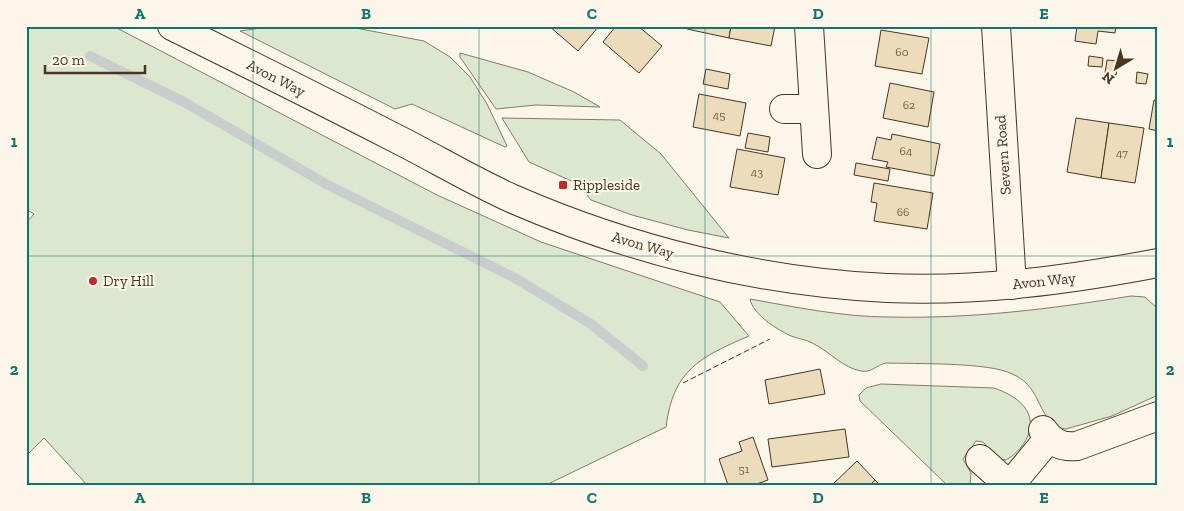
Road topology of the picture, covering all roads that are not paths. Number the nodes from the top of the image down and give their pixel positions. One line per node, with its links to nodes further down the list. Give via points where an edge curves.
1 (172, 26): 8 (street, Avon Way, via 511,198 628,242 720,266 825,284 888,288)
2 (809, 26): 5 (street)
3 (996, 26): 8 (street, Severn Road)
4 (784, 109): 5 (street)
5 (814, 109): 6 (street)
6 (817, 154)
7 (1158, 263): 8 (street, Avon Way)
8 (1012, 285)
9 (1158, 416): 11 (street, via 1077,446 1061,445 1046,434)
10 (980, 459): 11 (street)
11 (1009, 485)

